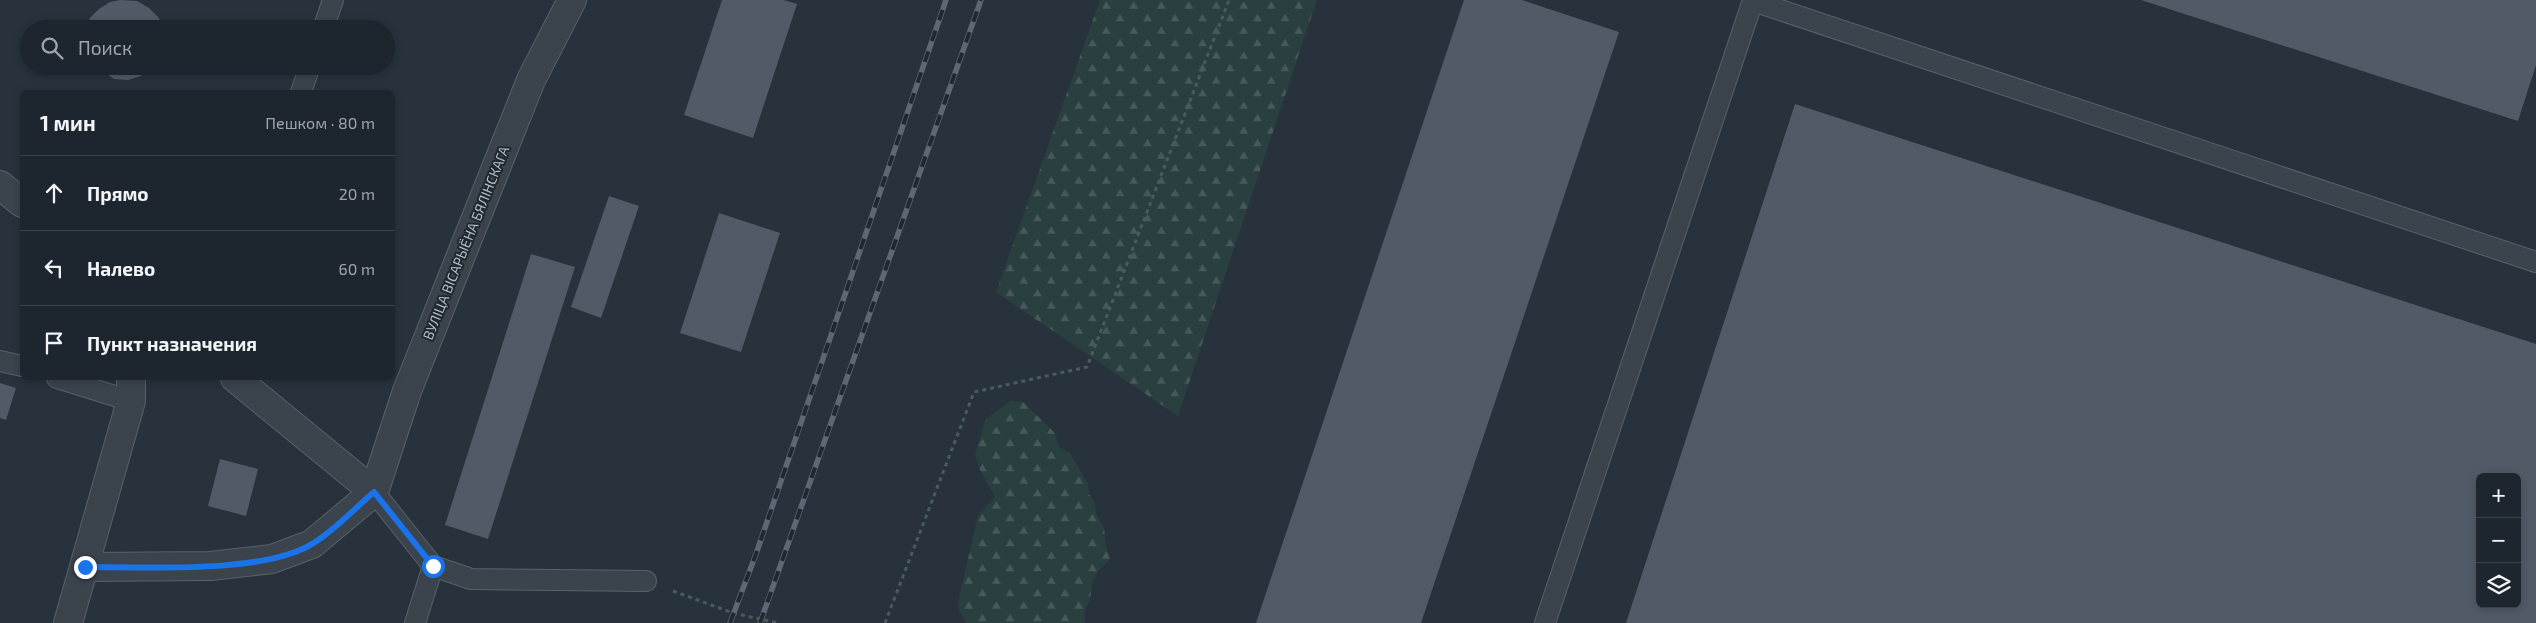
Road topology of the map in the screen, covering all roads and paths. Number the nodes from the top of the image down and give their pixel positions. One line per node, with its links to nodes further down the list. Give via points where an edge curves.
1 (333, 0): 5 (lane)
2 (572, 0): 16 (street, ВУЛІЦА ВІСАРЫЁНА БЯЛІНСКАГА, via 527,89 407,391)
3 (1229, 0): 23 (path, via 1087,367 974,392)
4 (1753, 1): 10 (lane); 24 (lane)
5 (326, 20)
6 (307, 75): 7 (lane)
7 (302, 90)
8 (0, 185): 9 (street)
9 (20, 201)
10 (2536, 262)
11 (0, 361): 12 (lane)
12 (20, 366)
13 (70, 380): 15 (lane)
14 (238, 380): 16 (street)
15 (131, 389): 18 (street)
16 (374, 492): 17 (lane); 18 (street, via 312,544 272,559 210,566)
17 (433, 566): 19 (lane, via 471,579); 21 (lane)
18 (85, 567): 20 (street)
19 (646, 581): 22 (path, via 733,613)
20 (68, 623)
21 (415, 623)
22 (778, 623)
23 (885, 623)
24 (1545, 623)

